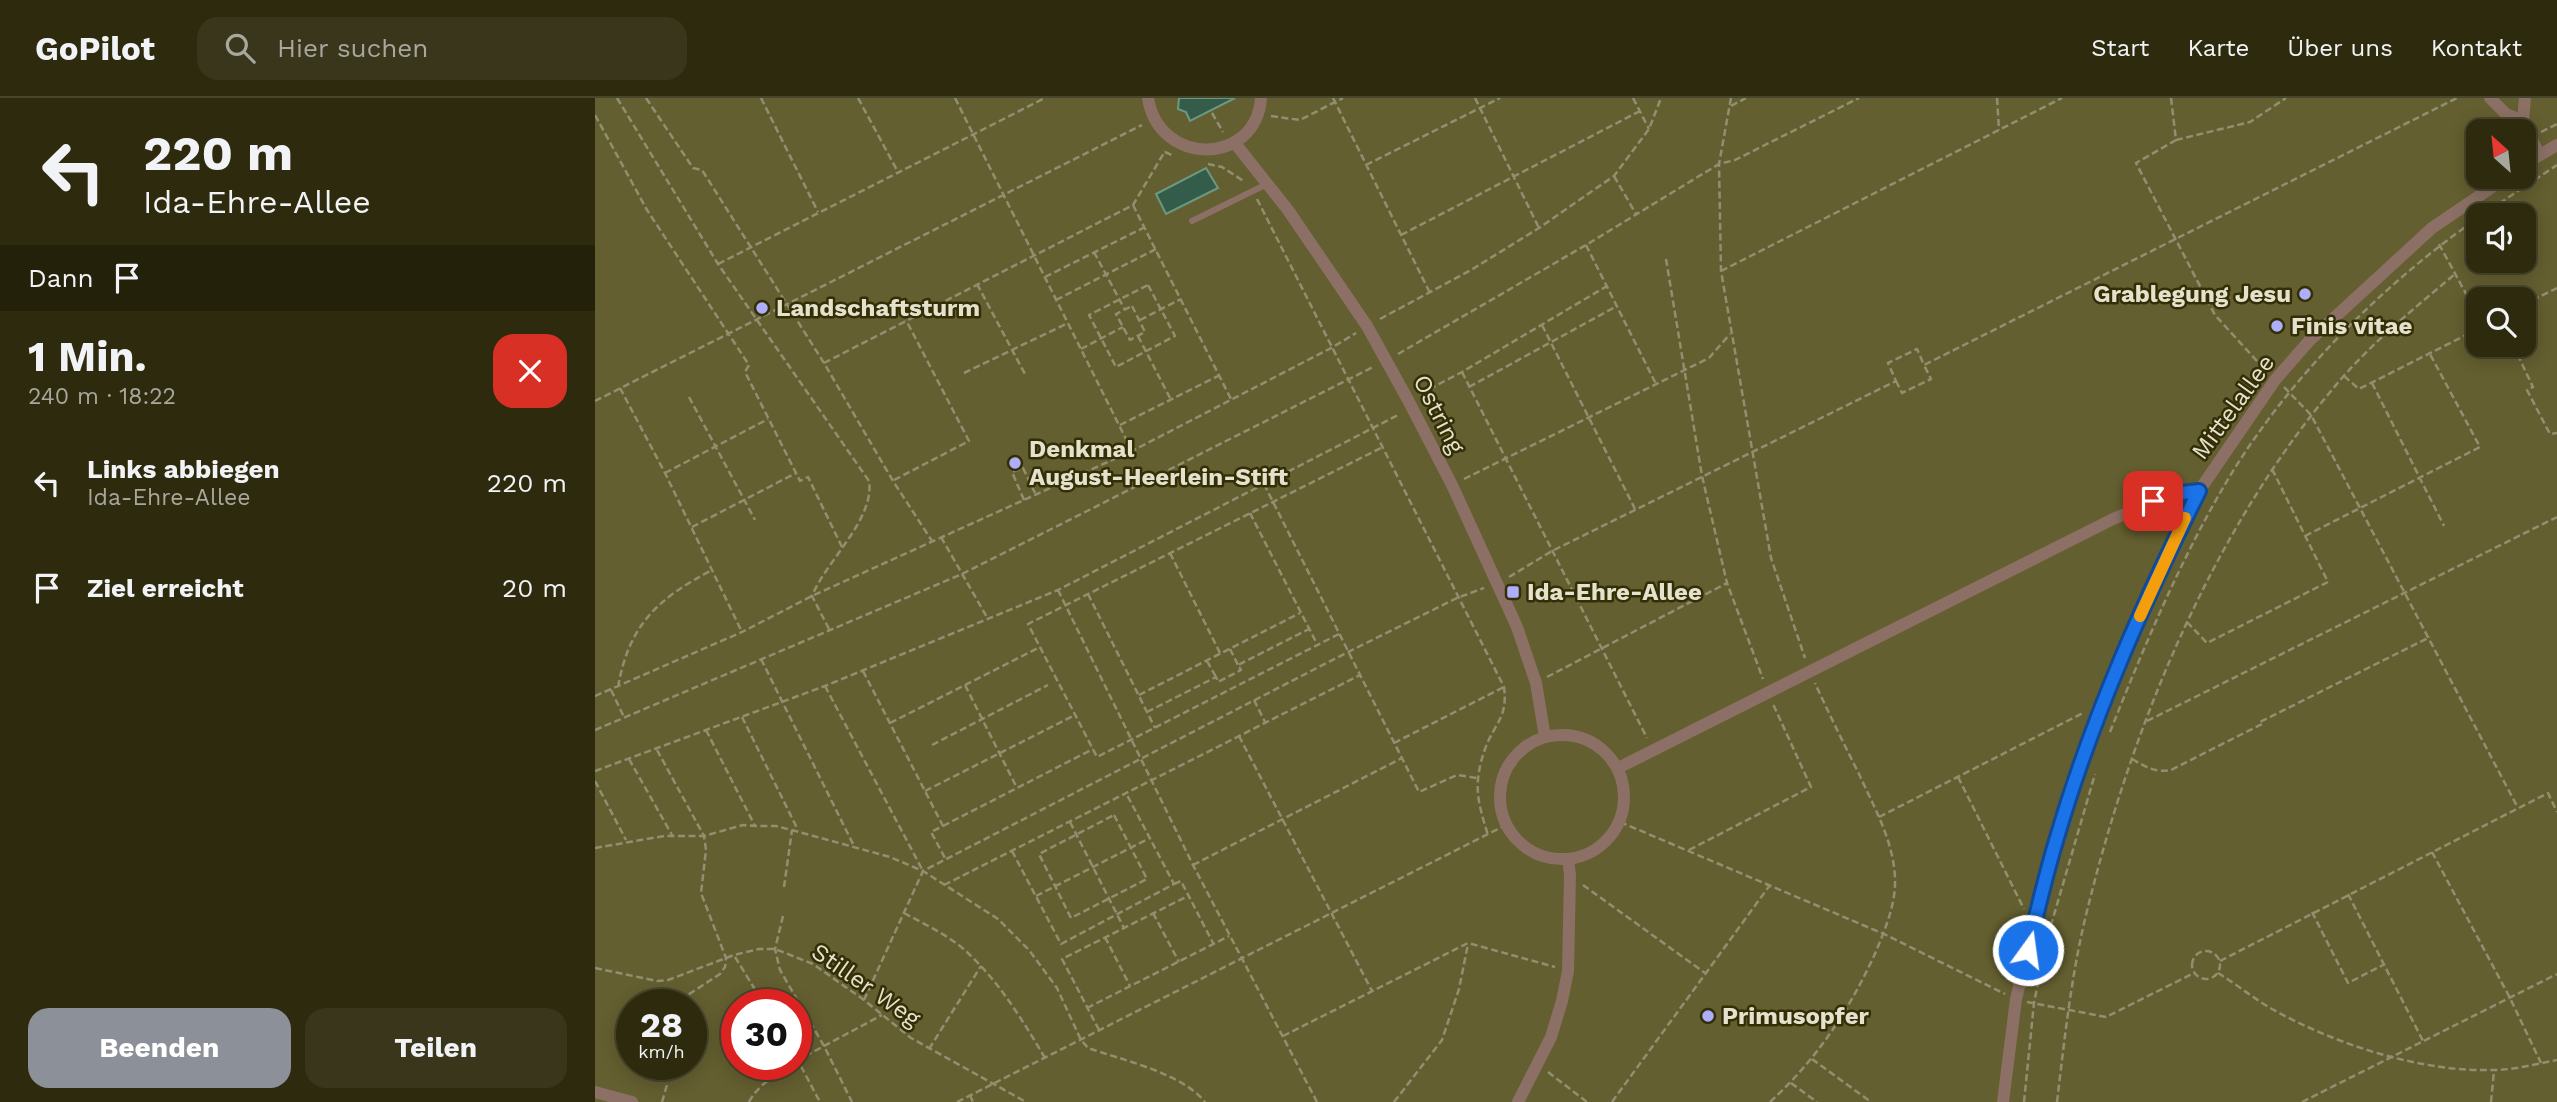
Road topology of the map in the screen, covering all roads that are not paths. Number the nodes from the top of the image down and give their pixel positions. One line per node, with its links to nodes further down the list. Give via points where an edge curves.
1 (1148, 98): 7 (street, via 1153,119 1172,140 1200,150)
2 (1261, 98): 7 (street, via 1248,130)
3 (2490, 98): 5 (street)
4 (2525, 98): 6 (street)
5 (2518, 119)
6 (2523, 119)
7 (1231, 143): 12 (street, Ostring)
8 (2557, 145): 10 (street)
9 (2536, 148): 10 (street)
10 (2539, 154): 11 (street)
11 (2536, 156)
12 (1267, 184): 14 (lane); 16 (street, Ostring, via 1367,326 1452,485 1517,627 1536,683)
13 (2489, 189): 15 (street, Mittelallee, via 2432,228 2310,340 2275,380)
14 (1192, 221)
15 (2199, 491): 17 (street, via 2174,494 2113,519); 22 (street, Mittelallee, via 2103,703 2056,840 2016,999)
16 (1545, 737): 17 (street, via 1587,740 1605,751); 18 (street, via 1526,746 1511,762 1501,781 1500,803 1506,825 1531,852 1549,859)
17 (1618, 768): 18 (street, via 1625,804 1620,822 1599,848)
18 (1568, 859): 21 (street, via 1568,971 1555,1025)
19 (595, 1092): 20 (street)
20 (632, 1102)
21 (1518, 1102)
22 (2003, 1102)

